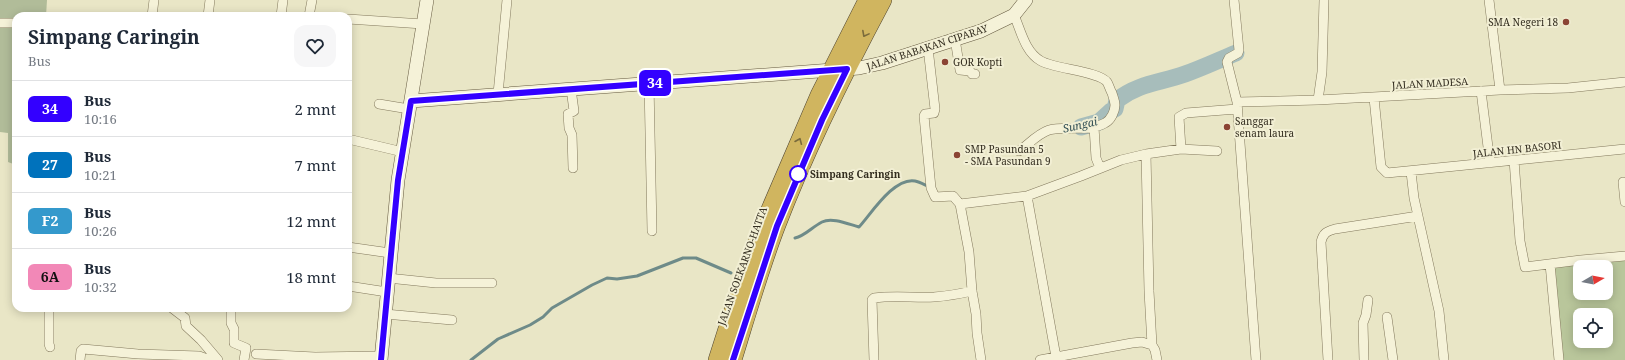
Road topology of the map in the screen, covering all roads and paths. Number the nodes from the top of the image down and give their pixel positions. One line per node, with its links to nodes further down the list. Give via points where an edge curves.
1 (154, 0): 13 (street)
2 (210, 0): 14 (street)
3 (283, 0): 15 (street)
4 (312, 0): 16 (street)
5 (427, 0): 21 (street)
6 (507, 0): 31 (street)
7 (867, 0): 24 (highway, JALAN SOEKARNO-HATTA)
8 (883, 0): 24 (highway, JALAN SOEKARNO-HATTA, one-way to 24)
9 (1026, 0): 17 (street, JALAN BABAKAN CIPARAY)
10 (1234, 0): 36 (street, via 1239,50 1227,62)
11 (1324, 0): 33 (street, via 1322,72)
12 (1489, 0): 29 (street)
13 (152, 12)
14 (208, 12)
15 (282, 12)
16 (310, 12)
17 (1014, 15): 22 (street, JALAN BABAKAN CIPARAY, via 981,31); 37 (street, via 1028,49 1041,61 1082,71 1108,83 1114,101 1113,112 1106,123)
18 (352, 19): 21 (street)
19 (0, 23): 20 (street)
20 (12, 23)
21 (423, 24): 35 (street)
22 (955, 39): 23 (street, JALAN BABAKAN CIPARAY); 25 (street, via 960,70)
23 (928, 48): 24 (street, JALAN BABAKAN CIPARAY, via 877,64); 54 (street, via 935,109 934,113 924,116 932,194 937,198 954,196)
24 (839, 69): 27 (street, JALAN BABAKAN CIPARAY); 50 (highway, JALAN SOEKARNO-HATTA, one-way to 24); 86 (highway, JALAN SOEKARNO-HATTA, via 822,120 777,226)
25 (975, 74)
26 (1625, 82): 29 (street, JALAN MADESA, via 1568,88)
27 (649, 83): 28 (street, JALAN BABAKAN CIPARAY); 56 (street)
28 (571, 89): 31 (street, JALAN BABAKAN CIPARAY); 47 (street, via 574,111 568,114 572,135)
29 (1500, 90): 30 (street, JALAN MADESA)
30 (1481, 91): 32 (street, JALAN MADESA); 46 (street)
31 (498, 94): 35 (street, JALAN BABAKAN CIPARAY)
32 (1374, 98): 33 (street, JALAN MADESA); 49 (street, JALAN HN BASORI, via 1381,167 1386,173)
33 (1318, 100): 36 (street, JALAN MADESA)
34 (379, 104): 35 (street)
35 (410, 105): 42 (street)
36 (1237, 105): 39 (street, JALAN MADESA, via 1181,115); 91 (street)
37 (1094, 127): 41 (street, via 1048,130); 48 (street, via 1096,158)
38 (352, 140): 42 (street)
39 (1181, 149): 43 (street); 44 (street)
40 (1625, 149): 45 (street, JALAN HN BASORI)
41 (1019, 151)
42 (403, 152): 58 (street)
43 (1217, 152)
44 (1146, 154): 48 (street); 73 (street)
45 (1514, 160): 46 (street, JALAN HN BASORI); 60 (street, via 1524,265 1527,268)
46 (1490, 163): 49 (street, JALAN HN BASORI)
47 (573, 168)
48 (1100, 168): 52 (street)
49 (1411, 172): 55 (street)
50 (784, 177): 84 (highway, JALAN SOEKARNO-HATTA, via 766,201 754,227); 85 (highway, JALAN SOEKARNO-HATTA, via 761,230)
51 (1623, 182): 53 (street)
52 (1027, 196): 54 (street); 77 (street)
53 (1625, 202)
54 (960, 204): 64 (street, via 969,252)
55 (1418, 216): 79 (street, via 1335,229 1323,235 1321,242); 94 (street, via 1439,311)
56 (652, 231)
57 (352, 247): 58 (street)
58 (390, 253): 61 (street)
59 (1625, 256): 60 (street)
60 (1555, 263): 95 (street)
61 (388, 278): 62 (street, via 436,283); 65 (street)
62 (492, 283)
63 (352, 287): 65 (street)
64 (972, 291): 87 (street, via 934,297 896,295 874,298); 88 (street)
65 (387, 292): 70 (street)
66 (1368, 300): 92 (street, via 1363,323)
67 (49, 312): 74 (street)
68 (177, 312): 82 (street, via 185,318 186,326)
69 (231, 312): 83 (street, via 234,343 246,348)
70 (385, 314): 72 (street); 78 (street)
71 (1387, 317): 93 (street)
72 (452, 320)
73 (1152, 345): 77 (street, via 1132,343); 90 (street)
74 (50, 346)
75 (256, 354): 78 (street)
76 (138, 357): 80 (street, via 83,349); 81 (street, via 199,356)
77 (1056, 357): 89 (street)
78 (381, 358)
79 (1328, 359)
80 (80, 360)
81 (210, 360)
82 (218, 360)
83 (244, 360)
84 (709, 360)
85 (717, 360)
86 (733, 360)
87 (874, 360)
88 (981, 360)
89 (1040, 360)
90 (1157, 360)
91 (1256, 360)
92 (1364, 360)
93 (1393, 360)
94 (1444, 360)
95 (1559, 360)

